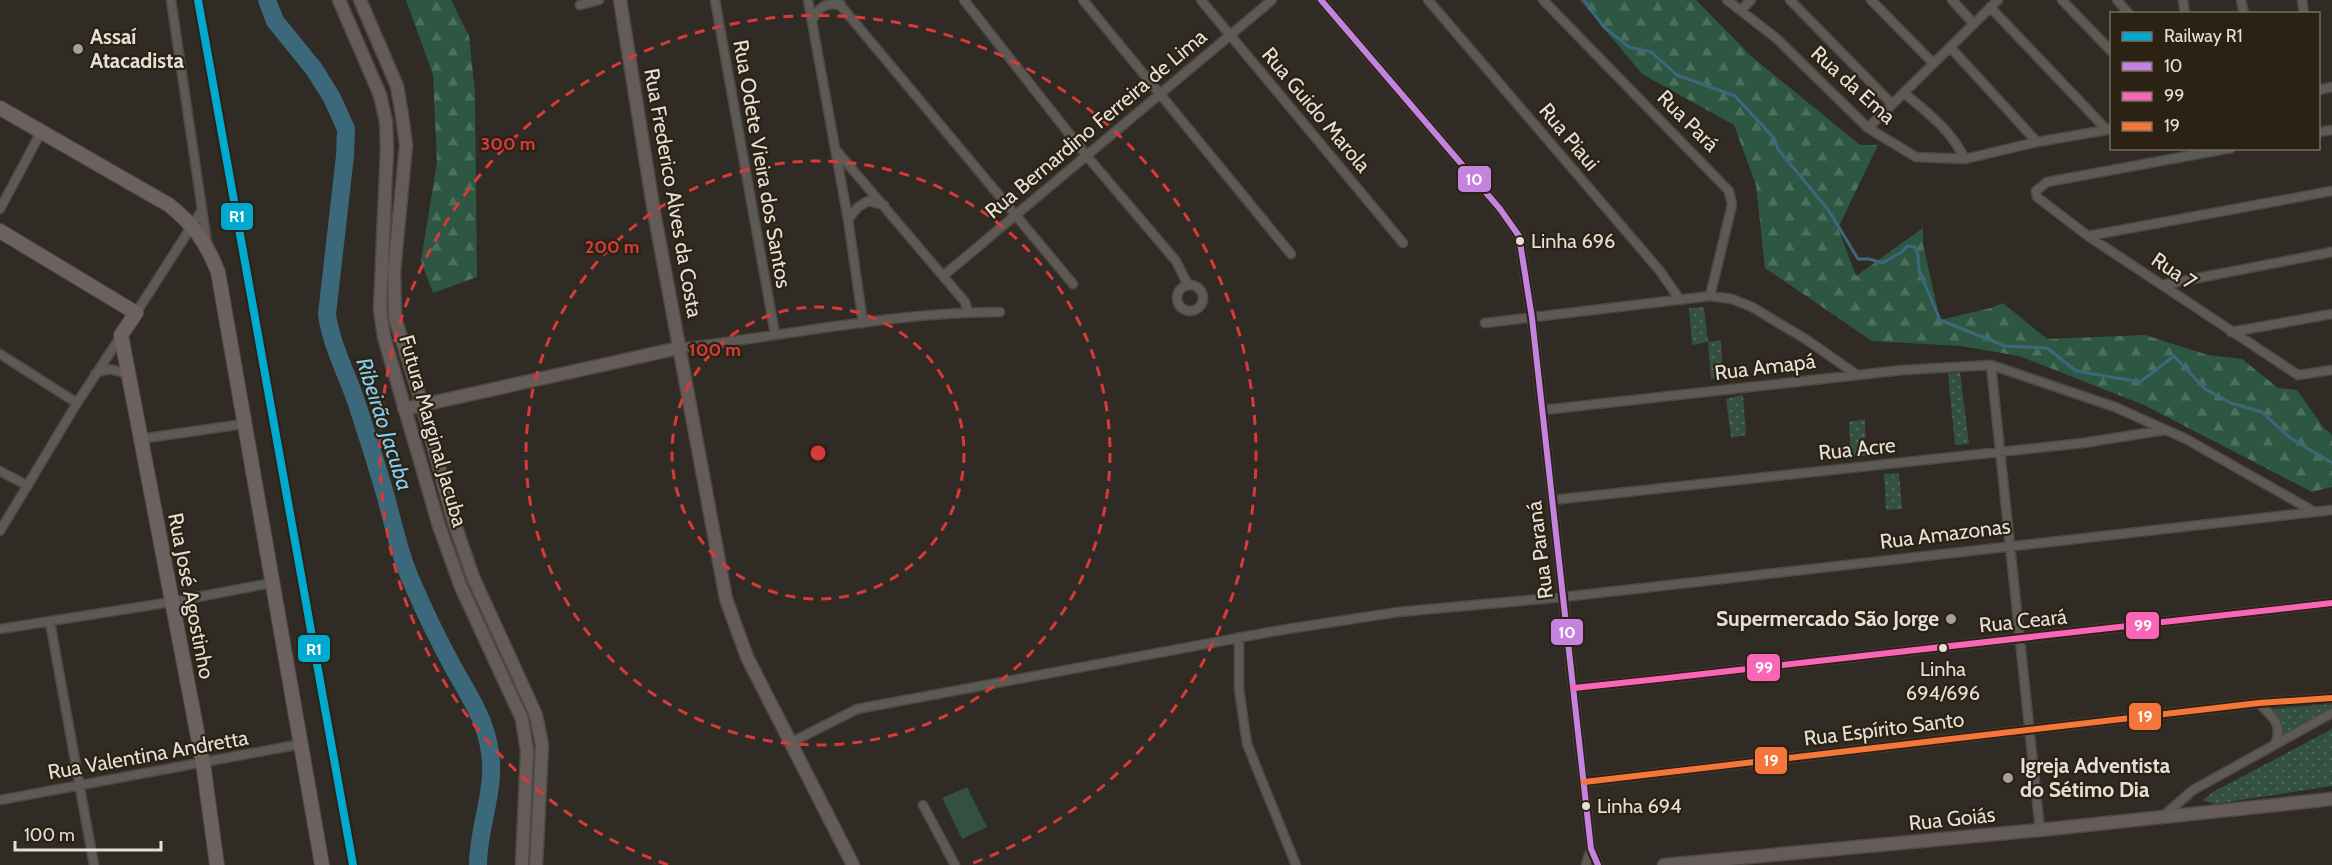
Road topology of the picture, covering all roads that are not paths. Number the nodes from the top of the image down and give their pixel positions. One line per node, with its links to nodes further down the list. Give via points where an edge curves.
1 (171, 0): 49 (street)
2 (339, 0): 84 (street, Futura Marginal Jacuba, via 380,95 386,122 380,309)
3 (360, 0): 83 (street, Futura Marginal Jacuba, via 397,86 402,115 406,145 394,271 395,318)
4 (600, 0): 24 (street)
5 (620, 0): 75 (street, Rua Frederico Alves da Costa)
6 (715, 0): 73 (street, Rua Odete Vieira dos Santos)
7 (807, 0): 28 (street)
8 (964, 0): 44 (street)
9 (1083, 0): 35 (street)
10 (1201, 0): 30 (street, Rua Guido Marola)
11 (1272, 0): 30 (street, Rua Bernardino Ferreira de Lima)
12 (1321, 0): 69 (street, Rua Paraná, via 1519,236)
13 (1428, 0): 64 (street, Rua Piaui, via 1660,271)
14 (1543, 0): 63 (street, Rua Pará, via 1729,191 1732,205)
15 (1727, 0): 26 (street, Rua da Ema)
16 (1751, 0): 26 (street)
17 (1790, 0): 36 (street)
18 (1871, 0): 33 (street)
19 (1952, 0): 29 (street)
20 (1998, 0): 25 (street)
21 (2062, 0): 32 (street)
22 (2117, 0): 27 (street)
23 (838, 3): 28 (street, via 824,5); 50 (street)
24 (580, 5)
25 (1990, 7): 29 (street); 39 (street)
26 (1741, 10): 38 (street, Rua da Ema, via 1776,38)
27 (2127, 12)
28 (811, 21): 42 (street)
29 (1974, 24): 31 (street)
30 (1230, 35): 35 (street, Rua Bernardino Ferreira de Lima); 55 (street, Rua Guido Marola)
31 (1950, 47): 33 (street); 41 (street)
32 (2110, 50)
33 (1933, 63): 34 (street)
34 (1904, 93): 36 (street); 45 (street, via 1955,139)
35 (1160, 95): 44 (street, Rua Bernardino Ferreira de Lima); 58 (street)
36 (1892, 104): 38 (street)
37 (0, 108): 40 (main road)
38 (1868, 128): 45 (street, Rua da Ema, via 1916,157)
39 (2109, 130): 41 (street, Rua da Ema)
40 (41, 132): 48 (street); 52 (main road, via 169,205)
41 (2037, 142): 45 (street, Rua da Ema)
42 (835, 149): 47 (street); 51 (street)
43 (2220, 150): 54 (street, Rua 7, via 2047,182 2036,191 2037,197)
44 (1086, 155): 50 (street, Rua Bernardino Ferreira de Lima); 61 (street, via 1176,261)
45 (1965, 159)
46 (2332, 191): 54 (street)
47 (885, 206): 51 (street, via 868,201); 59 (street)
48 (0, 209)
49 (202, 210): 52 (street); 56 (street)
50 (1015, 215): 59 (street, Rua Bernardino Ferreira de Lima); 60 (street)
51 (848, 219): 70 (street)
52 (193, 226): 56 (main road); 67 (street)
53 (0, 231): 67 (main road)
54 (2088, 236): 62 (street, Rua 7)
55 (1403, 243)
56 (207, 247): 86 (main road, via 218,272)
57 (2332, 252): 62 (street)
58 (1291, 254)
59 (943, 276): 65 (street, via 965,302)
60 (1073, 284)
61 (1188, 285)
62 (2162, 285): 72 (street, Rua 7)
63 (1710, 296): 64 (street); 81 (street, via 1752,307)
64 (1680, 300): 69 (street)
65 (968, 312): 66 (street); 70 (street)
66 (1000, 312)
67 (136, 313): 74 (main road)
68 (2332, 314): 72 (street)
69 (1532, 318): 71 (street); 85 (street, Rua Paraná)
70 (863, 323): 73 (street)
71 (1485, 323)
72 (2231, 332): 78 (street, Rua 7, via 2298,375)
73 (775, 334): 75 (street)
74 (121, 335): 79 (street); 80 (main road, Rua José Agostinho)
75 (679, 348): 83 (street); 110 (street, Rua Frederico Alves da Costa, via 726,599 747,657)
76 (0, 354): 82 (street)
77 (1991, 365): 81 (street, Rua Amapá); 87 (street, via 2115,407); 89 (street)
78 (2332, 370)
79 (95, 374): 80 (street, via 112,369); 82 (street)
80 (128, 375): 88 (main road, Rua José Agostinho)
81 (1857, 375): 85 (street, Rua Amapá)
82 (77, 403): 91 (street)
83 (422, 404): 84 (street); 127 (street, Futura Marginal Jacuba, via 473,577 536,715 542,745)
84 (404, 409): 126 (street, Futura Marginal Jacuba, via 461,587 522,719 527,751)
85 (1543, 410): 92 (street, Rua Paraná)
86 (243, 424): 88 (street); 97 (main road)
87 (2166, 430): 89 (street, Rua Acre); 94 (street)
88 (140, 439): 99 (main road, Rua José Agostinho)
89 (2001, 451): 92 (street, Rua Acre); 96 (street)
90 (0, 471): 91 (street)
91 (28, 486): 95 (street)
92 (1552, 500): 98 (street, Rua Paraná)
93 (2332, 510): 94 (street, Rua Amazonas)
94 (2313, 512): 96 (street, Rua Amazonas)
95 (0, 531)
96 (2009, 545): 98 (street, Rua Amazonas); 104 (street)
97 (271, 583): 99 (street); 111 (main road)
98 (1563, 597): 103 (street, Rua Amazonas, via 1398,612); 105 (street, Rua Paraná)
99 (171, 602): 101 (street); 113 (main road, Rua José Agostinho)
100 (2332, 603): 104 (street, Rua Ceará)
101 (50, 621): 102 (street); 115 (street)
102 (0, 629)
103 (1239, 637): 110 (street, Rua Amazonas, via 857,709); 130 (street, via 1239,689 1247,744)
104 (2019, 641): 105 (street, Rua Ceará); 109 (street)
105 (1574, 688): 114 (street, Rua Paraná)
106 (2332, 698): 107 (street, Rua Espírito Santo)
107 (2259, 704): 109 (street, Rua Espírito Santo); 112 (street, via 2276,720 2279,732)
108 (2332, 713): 112 (street)
109 (2030, 730): 114 (street, Rua Espírito Santo); 120 (street)
110 (790, 743): 128 (street, Rua Frederico Alves da Costa)
111 (301, 744): 113 (street, Rua Valentina Andretta); 125 (main road)
112 (2275, 745): 119 (street, via 2193,790)
113 (202, 763): 115 (street, Rua Valentina Andretta); 124 (main road, Rua José Agostinho)
114 (1584, 782): 121 (street, Rua Paraná)
115 (79, 786): 117 (street, Rua Valentina Andretta); 123 (street)
116 (2332, 799): 119 (street, Rua Goiás)
117 (0, 800)
118 (923, 805): 129 (street)
119 (2162, 818): 120 (street, Rua Goiás)
120 (2040, 830): 122 (street, Rua Goiás)
121 (1591, 849): 131 (street, Rua Paraná); 132 (street, Rua Paraná)
122 (1686, 864): 133 (street, Rua Goiás)
123 (94, 865)
124 (217, 865)
125 (322, 865)
126 (522, 865)
127 (536, 865)
128 (852, 865)
129 (955, 865)
130 (1296, 865)
131 (1586, 865)
132 (1598, 865)
133 (1664, 865)

